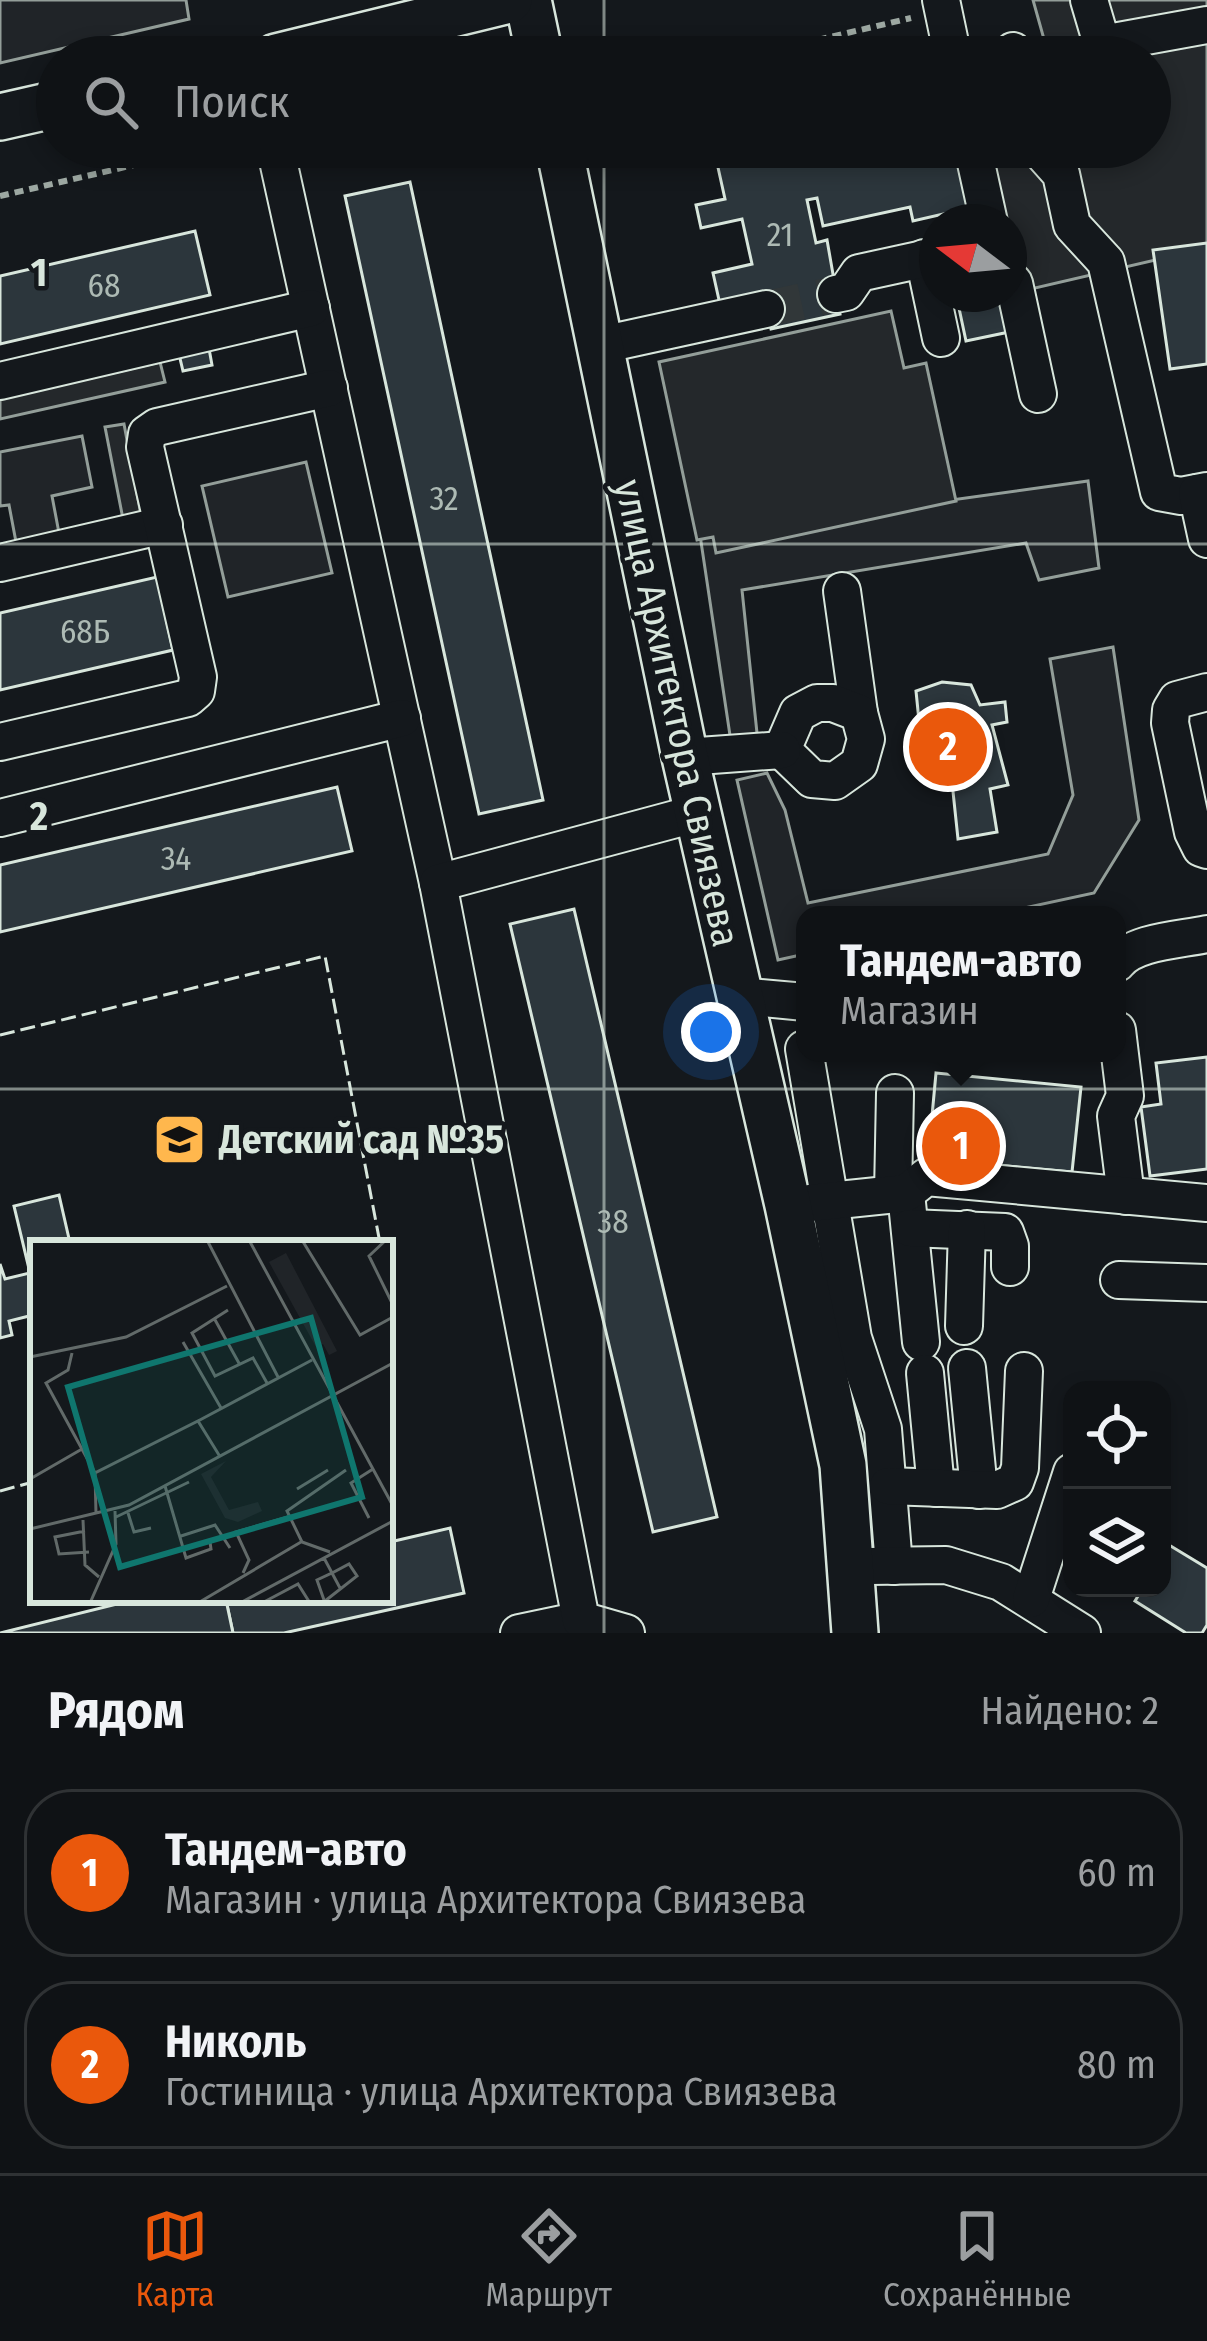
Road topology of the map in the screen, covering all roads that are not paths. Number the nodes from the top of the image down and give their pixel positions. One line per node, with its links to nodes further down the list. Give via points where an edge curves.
1 (508, 0): 6 (main road)
2 (528, 0): 7 (main road)
3 (1090, 0): 9 (street)
4 (935, 7): 8 (street)
5 (1207, 25): 10 (street)
6 (361, 36)
7 (536, 36)
8 (945, 36)
9 (1100, 36)
10 (1146, 36)
11 (36, 109): 12 (main road)
12 (0, 117)
13 (280, 168): 20 (street)
14 (564, 168): 25 (main road, улица Архитектора Свиязева)
15 (977, 168): 17 (street)
16 (1056, 168): 29 (street, via 1072,225 1106,262 1159,492)
17 (985, 204)
18 (919, 260): 19 (street, via 859,273)
19 (836, 294)
20 (311, 308): 26 (street); 27 (street)
21 (766, 309): 25 (street)
22 (938, 312): 24 (street)
23 (1020, 312): 28 (street)
24 (941, 338)
25 (601, 345): 39 (main road, улица Архитектора Свиязева)
26 (0, 381)
27 (329, 388): 30 (street, via 148,434); 36 (street)
28 (1038, 394)
29 (1202, 492): 31 (street)
30 (164, 526): 32 (street); 37 (street, via 196,691)
31 (1207, 539)
32 (0, 563)
33 (842, 591): 35 (street)
34 (1207, 692): 42 (street, via 1177,700 1170,723 1193,832)
35 (859, 713): 38 (street, via 817,703 798,713); 38 (street, via 864,752 848,775 812,779)
36 (402, 718): 41 (street); 43 (street)
37 (0, 742)
38 (782, 750): 39 (street)
39 (686, 757): 40 (main road, улица Архитектора Свиязева)
40 (698, 813): 43 (street); 46 (main road, улица Архитектора Свиязева)
41 (0, 818)
42 (1207, 850)
43 (438, 883): 68 (street)
44 (1207, 934): 45 (street)
45 (1126, 954)
46 (740, 996): 47 (street); 52 (main road, улица Архитектора Свиязева)
47 (796, 1001)
48 (804, 1062): 52 (street)
49 (1121, 1062): 51 (street, via 1125,1096 1116,1115)
50 (895, 1094): 54 (street)
51 (1126, 1196): 53 (street); 54 (street, via 926,1177)
52 (809, 1203): 54 (street); 62 (street, via 883,1429); 66 (main road, улица Архитектора Свиязева, via 843,1466)
53 (1207, 1204)
54 (903, 1205): 55 (street); 63 (street)
55 (967, 1229): 56 (street, via 1005,1232); 59 (street)
56 (1010, 1267)
57 (1118, 1280): 58 (street)
58 (1207, 1283)
59 (964, 1326)
60 (967, 1368): 65 (street)
61 (1024, 1371): 65 (street, via 1016,1481)
62 (888, 1486): 63 (street); 66 (street)
63 (936, 1488): 65 (street)
64 (1067, 1489): 67 (street)
65 (979, 1490)
66 (873, 1566): 67 (street, via 946,1565); 71 (main road, улица Архитектора Свиязева)
67 (1031, 1599): 72 (street)
68 (581, 1620): 69 (street); 70 (street)
69 (519, 1633)
70 (626, 1633)
71 (855, 1633)
72 (1082, 1633)

